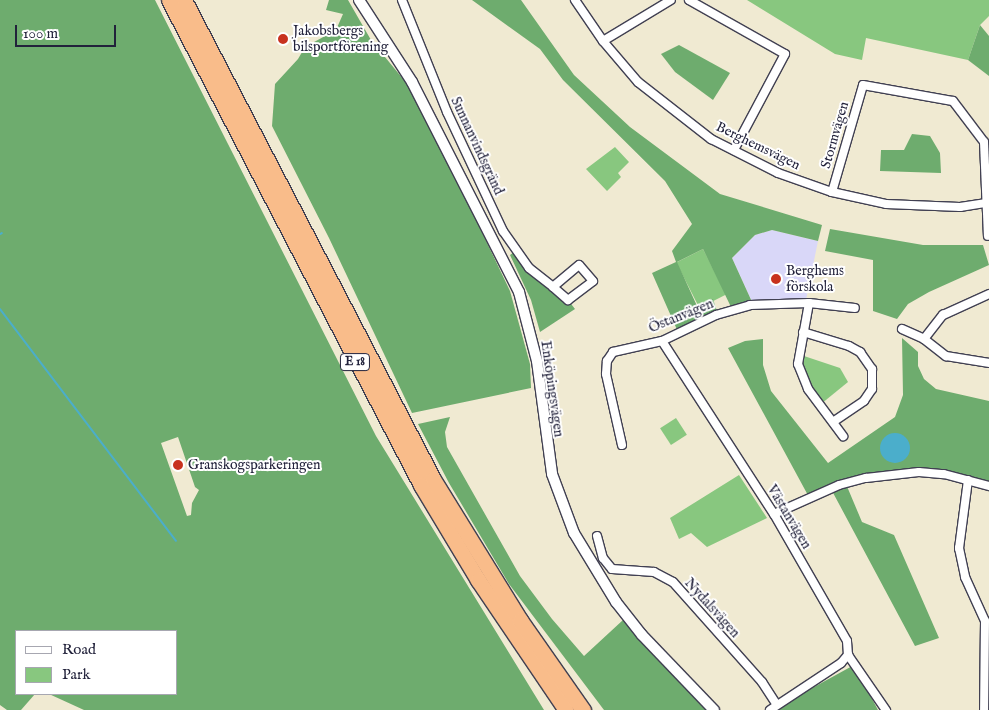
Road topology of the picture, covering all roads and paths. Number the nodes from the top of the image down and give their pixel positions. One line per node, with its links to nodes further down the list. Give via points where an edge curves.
1 (169, 0): 33 (highway, E 18, via 421,485 493,604)
2 (184, 0): 34 (highway, E 18, via 433,479 520,620)
3 (359, 0): 35 (street, Enköpingsvägen, via 412,82 519,292 537,360 552,474 574,533 631,622)
4 (402, 0): 14 (street, Sunnanvindsgränd, via 447,112 503,231 528,268)
5 (575, 0): 8 (street, Berghemsvägen)
6 (671, 0): 8 (street)
7 (689, 0): 10 (street, via 785,54)
8 (603, 41): 10 (street, Berghemsvägen, via 638,82 677,115)
9 (986, 140): 11 (street, Stormvägen, via 953,101 863,86); 12 (street)
10 (734, 150): 11 (street, Berghemsvägen, via 778,173)
11 (832, 192): 12 (street, Berghemsvägen, via 913,206)
12 (985, 203): 13 (street)
13 (988, 236)
14 (553, 287): 14 (street, Sunnanvindsgränd, via 568,300 593,281 579,265)
15 (989, 294): 20 (street, via 944,315)
16 (809, 303): 17 (street, Östanvägen); 19 (street); 21 (street, Östanvägen, via 750,305)
17 (855, 308)
18 (902, 329): 20 (street)
19 (803, 332): 23 (street, via 798,364 802,379); 23 (street, via 849,346 860,352 872,369 872,389 864,400)
20 (924, 339): 22 (street, via 946,356)
21 (662, 340): 25 (street, Östanvägen, via 613,352 606,361 610,398); 28 (street, Västanvägen)
22 (989, 363)
23 (834, 422): 24 (street)
24 (843, 436)
25 (622, 445)
26 (968, 480): 27 (street); 28 (street, via 920,472 866,478 839,485); 30 (street, via 959,548 965,577)
27 (989, 486)
28 (774, 514): 31 (street, Västanvägen, via 847,641)
29 (598, 536): 32 (street, Nydalsvägen, via 603,558 612,569 654,572 673,582 762,682)
30 (987, 622): 37 (street)
31 (848, 655): 32 (street, via 841,663); 36 (street, Västanvägen)
32 (773, 707)
33 (566, 710)
34 (583, 710)
35 (714, 710)
36 (886, 710)
37 (984, 710)

